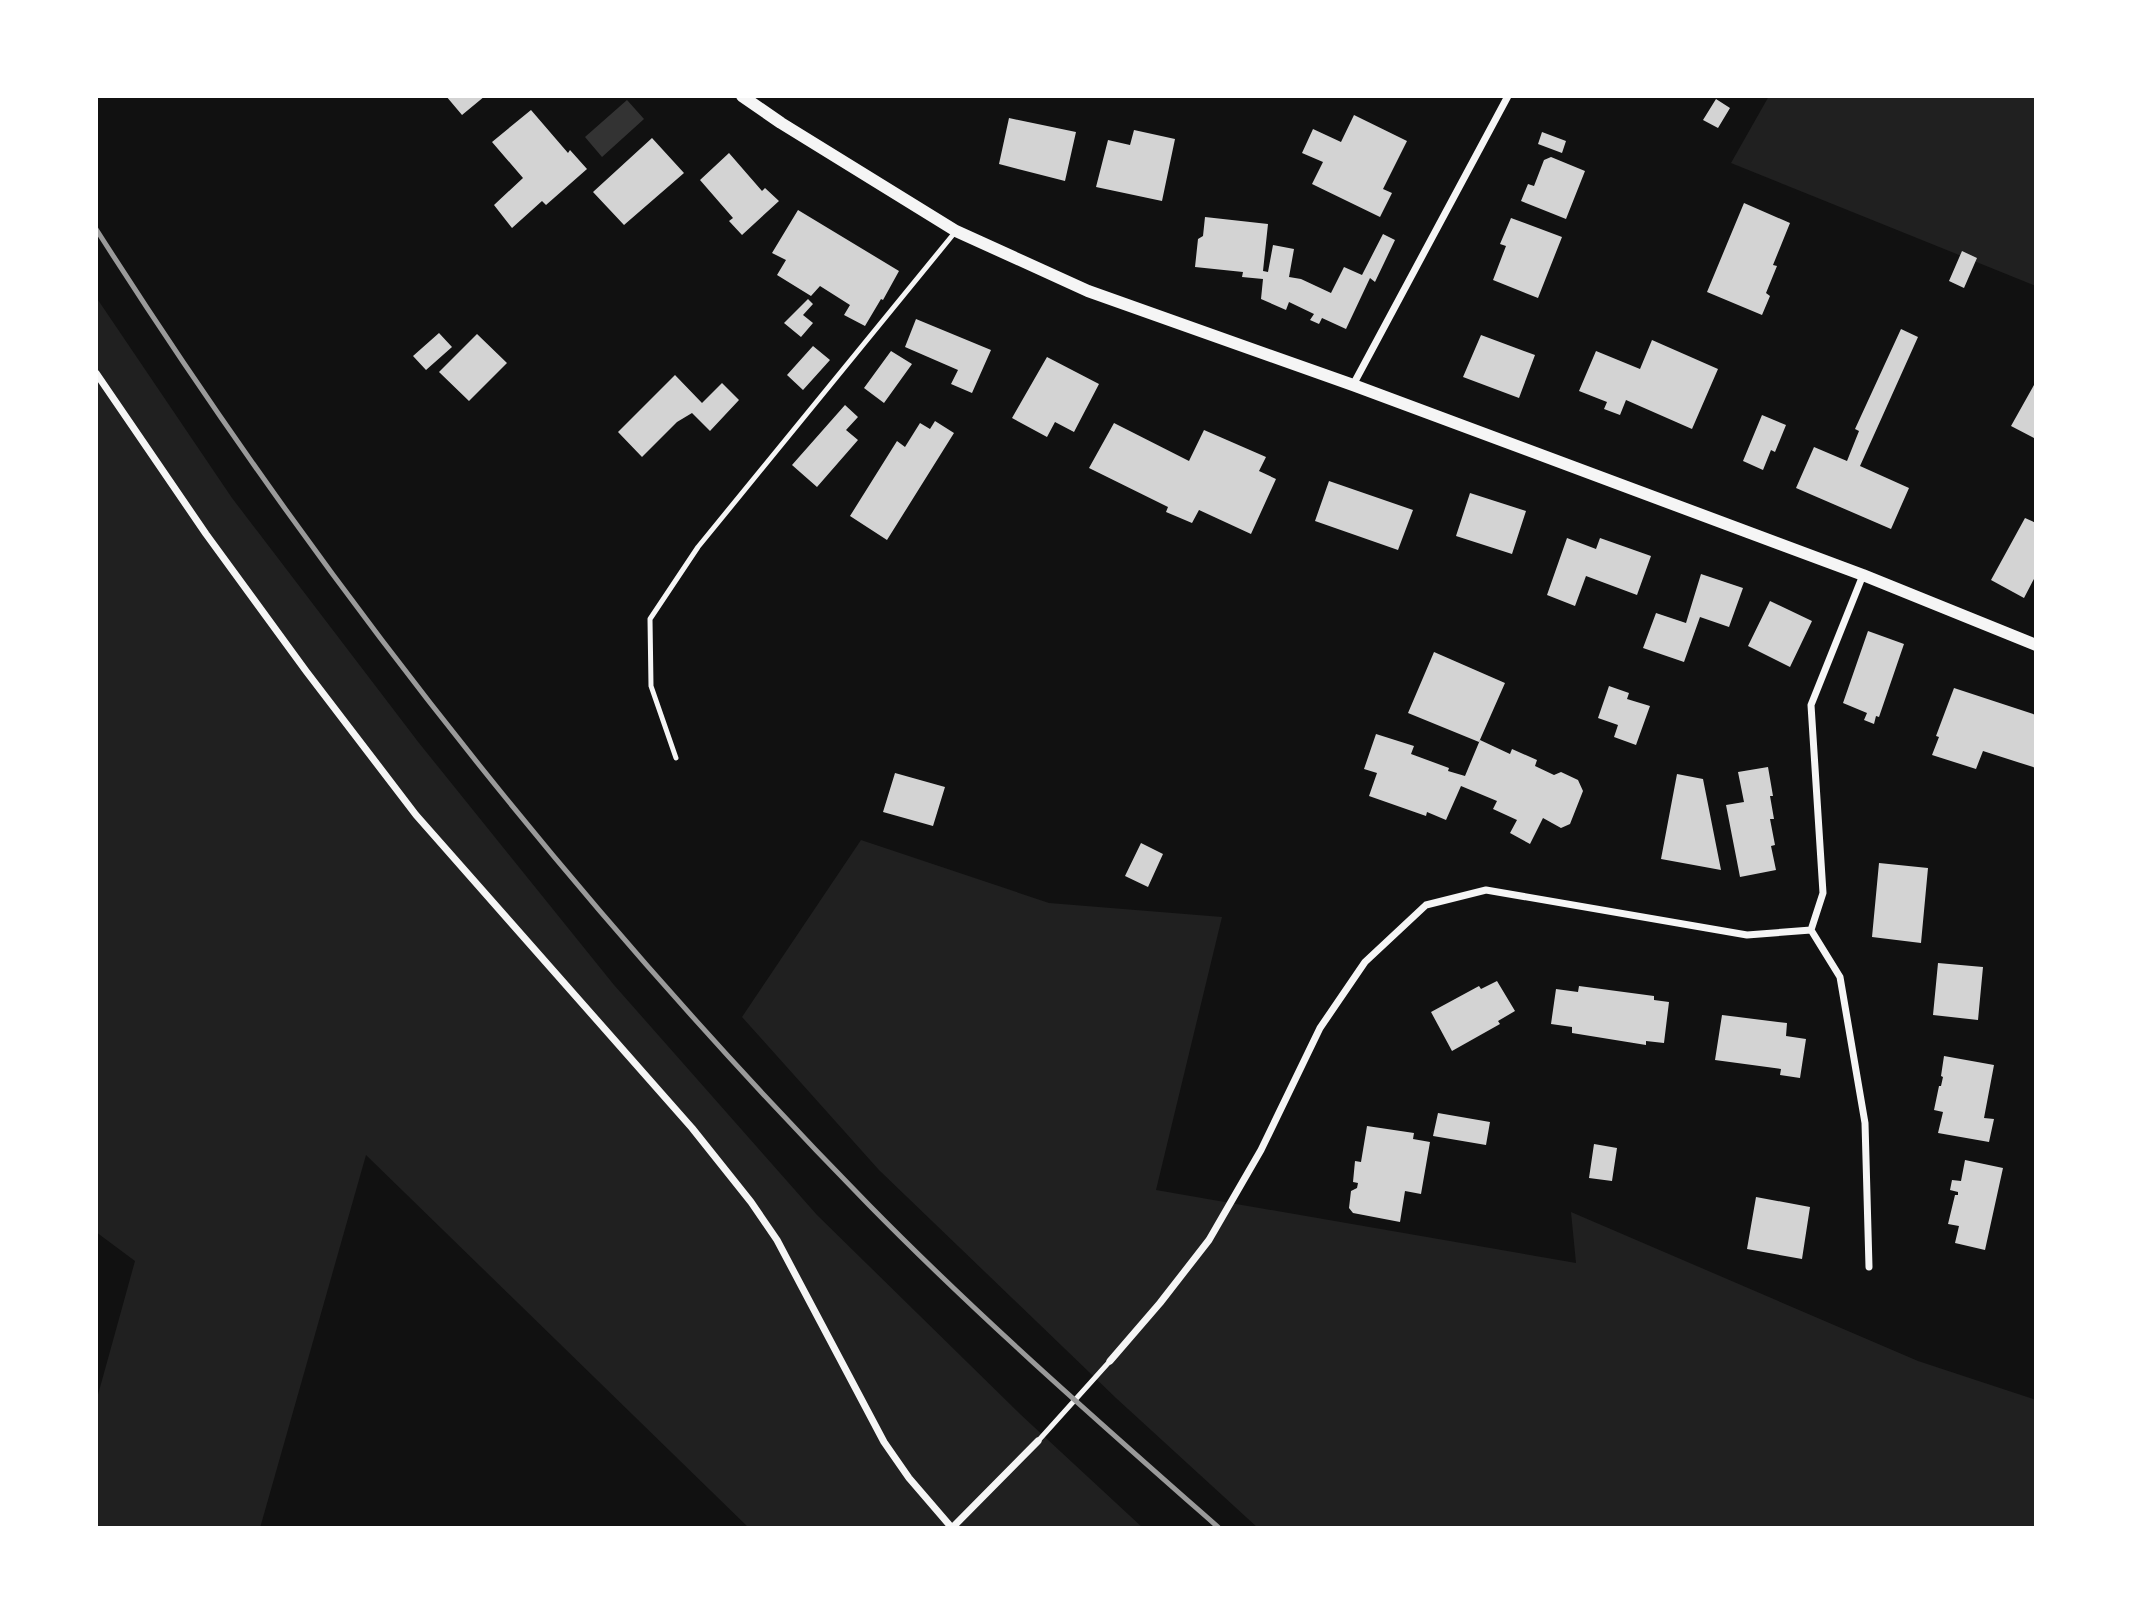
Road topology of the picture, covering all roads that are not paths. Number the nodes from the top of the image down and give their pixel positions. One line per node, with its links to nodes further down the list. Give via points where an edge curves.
1 (742, 96): 3 (street)
2 (1508, 96): 5 (street)
3 (956, 231): 5 (street, via 1087,291); 8 (lane, via 698,547 650,619 651,686)
4 (96, 373): 13 (street, via 213,545 416,814 692,1128 751,1202 777,1240 884,1442)
5 (1353, 385): 6 (street)
6 (1863, 575): 7 (street); 9 (street, via 1811,705 1823,893)
7 (2036, 645)
8 (676, 758)
9 (1811, 930): 10 (street, via 1840,976 1865,1123); 11 (street, via 1747,935 1486,890 1426,905 1365,962 1320,1028 1261,1150 1209,1240)
10 (1869, 1267)
11 (1110, 1361): 12 (lane)
12 (1038, 1441): 13 (street)
13 (952, 1528)

